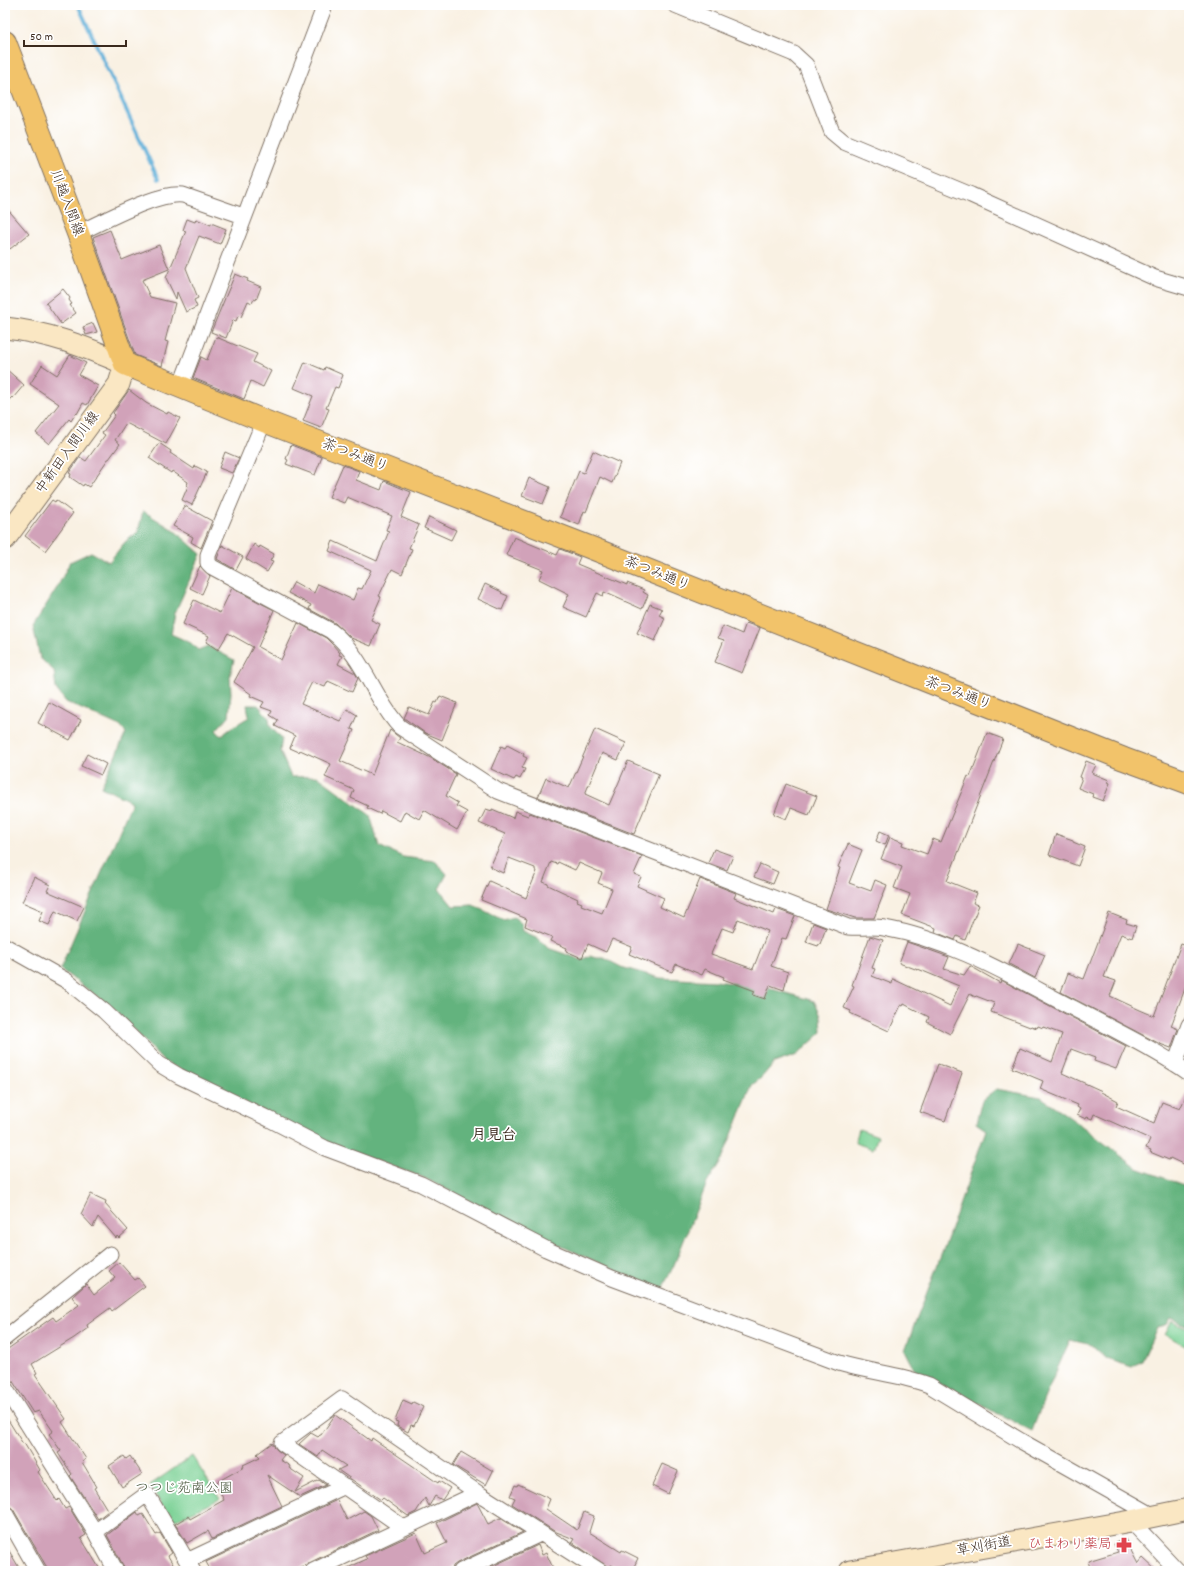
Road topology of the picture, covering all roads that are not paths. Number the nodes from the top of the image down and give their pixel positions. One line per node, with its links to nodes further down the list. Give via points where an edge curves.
1 (324, 5): 4 (street)
2 (675, 5): 6 (street, via 794,54 806,65 832,132 844,142 1155,278)
3 (5, 42): 5 (main road, 川越入間線)
4 (244, 216): 5 (street, via 175,194 157,198); 9 (street)
5 (78, 233): 8 (main road, 川越入間線)
6 (1189, 288)
7 (5, 328): 8 (street, via 48,335)
8 (125, 364): 9 (main road, 茶つみ通り); 11 (street, 中新田入間川線, via 119,384)
9 (180, 387): 10 (main road, 茶つみ通り)
10 (264, 421): 12 (main road, 茶つみ通り); 15 (street, via 208,555 208,562 212,567 331,631 341,639 363,669 389,715 400,727 498,790 848,927 884,928 950,947 1042,992)
11 (5, 539)
12 (1189, 783)
13 (5, 946): 24 (street, via 67,981 104,1011 159,1064 179,1076 325,1148 421,1184 546,1249 612,1278 839,1363 913,1379 929,1385 1021,1441)
14 (1189, 1025): 15 (street)
15 (1175, 1064): 16 (street)
16 (1189, 1073)
17 (110, 1254): 18 (street)
18 (5, 1338)
19 (5, 1388): 27 (street)
20 (345, 1486): 21 (street, via 282,1443 342,1399); 26 (street); 29 (street)
21 (478, 1493): 26 (street); 28 (street)
22 (1189, 1509): 24 (street, 草刈街道)
23 (5, 1513): 31 (street)
24 (1154, 1516): 25 (street, 草刈街道)
25 (1131, 1521): 35 (street, 草刈街道); 36 (street)
26 (404, 1528): 30 (street)
27 (95, 1532): 29 (street, via 147,1494); 32 (street)
28 (540, 1534): 33 (street); 34 (street)
29 (190, 1566)
30 (321, 1569)
31 (38, 1571)
32 (116, 1571)
33 (461, 1571)
34 (600, 1571)
35 (850, 1571)
36 (1178, 1571)

